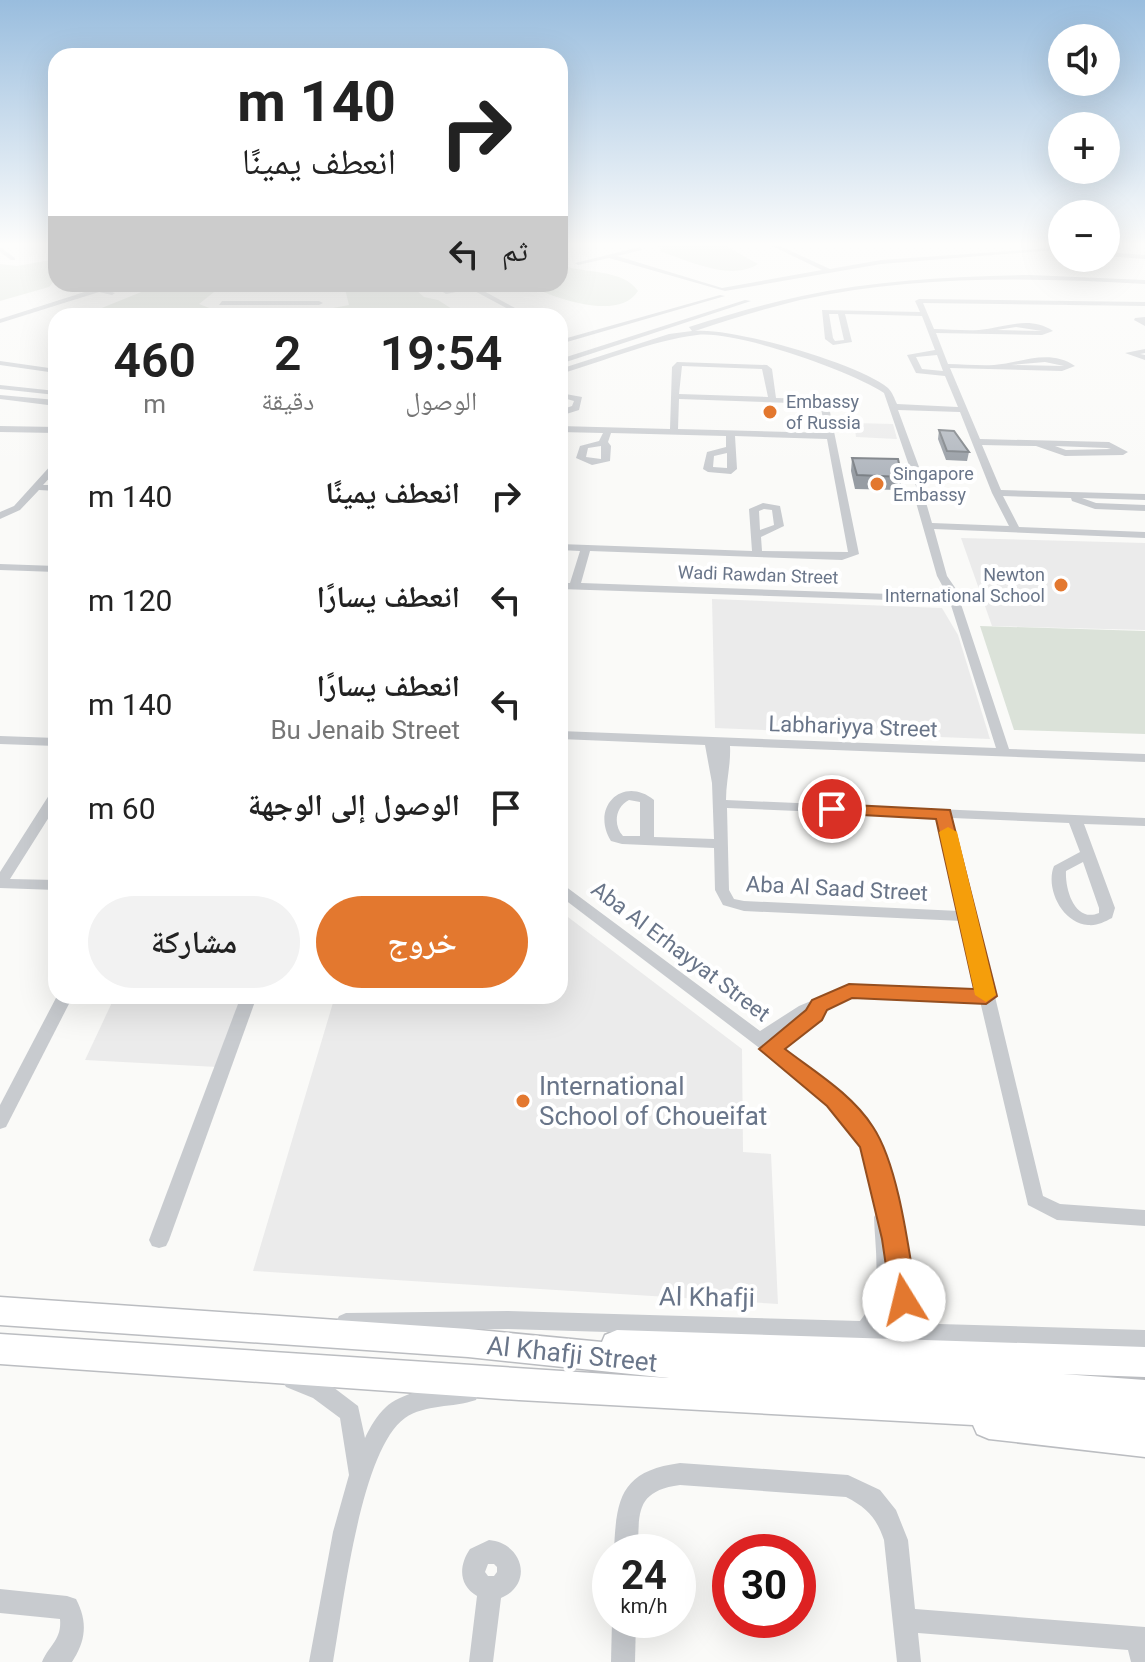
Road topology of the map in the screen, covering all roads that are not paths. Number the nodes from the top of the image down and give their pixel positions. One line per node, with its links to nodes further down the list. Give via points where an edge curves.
1 (626, 324): 11 (street)
2 (676, 324): 16 (street)
3 (708, 324): 12 (street)
4 (716, 324): 10 (street, via 711,328)
5 (826, 324): 6 (street, via 833,343 848,342)
6 (844, 324)
7 (929, 324): 8 (street)
8 (932, 331): 9 (street); 14 (street)
9 (982, 332): 9 (street, via 998,326 1049,331)
10 (723, 335): 12 (street, via 700,332); 29 (street, via 864,376 885,389)
11 (568, 337)
12 (666, 339): 19 (street)
13 (1145, 351): 15 (street, via 1129,353)
14 (940, 352): 20 (street); 20 (street, via 911,355 919,371)
15 (1145, 358)
16 (568, 359)
17 (0, 364): 21 (street)
18 (998, 367): 18 (street, via 1016,361 1071,366); 20 (street)
19 (568, 370)
20 (947, 370): 31 (street)
21 (48, 371)
22 (0, 387): 23 (street)
23 (48, 392)
24 (675, 396): 27 (street); 27 (street, via 678,365 742,365 767,368); 36 (street)
25 (0, 397): 28 (street)
26 (568, 397): 30 (street, via 579,399 576,408)
27 (772, 398): 38 (street, via 824,402)
28 (48, 402)
29 (897, 408): 31 (street); 44 (street)
30 (568, 410)
31 (964, 410): 39 (street)
32 (0, 429): 34 (street)
33 (568, 429): 35 (street)
34 (48, 430)
35 (608, 430): 36 (street); 40 (street)
36 (674, 432): 37 (street)
37 (730, 433): 38 (street); 42 (street)
38 (832, 436): 59 (street, via 843,463 854,554)
39 (976, 442): 41 (street); 48 (street)
40 (603, 443)
41 (1039, 444): 41 (street, via 1065,453 1123,452 1109,445)
42 (730, 449)
43 (901, 464): 44 (street)
44 (914, 464): 53 (street, via 919,496)
45 (48, 473): 46 (street)
46 (35, 487): 47 (street); 52 (street, via 17,508)
47 (48, 488)
48 (997, 493): 49 (street); 54 (street)
49 (1068, 495): 50 (street); 51 (street, via 1095,506)
50 (1145, 497)
51 (1145, 508)
52 (0, 516)
53 (934, 528): 54 (street); 64 (street, via 942,576)
54 (1016, 531): 56 (street)
55 (756, 535): 59 (street)
56 (1145, 535)
57 (568, 549): 58 (street)
58 (585, 554): 59 (street); 63 (street)
59 (757, 554)
60 (0, 567): 61 (street)
61 (48, 568)
62 (568, 586): 63 (street, Wadi Rawdan Street)
63 (580, 586): 64 (street, Wadi Rawdan Street)
64 (952, 594): 69 (street)
65 (568, 735): 67 (street, Labhariyya Street)
66 (0, 740): 68 (street)
67 (718, 741): 69 (street, Labhariyya Street); 71 (street, Aba Al Saad Street, via 724,769)
68 (48, 742)
69 (1004, 752): 70 (street, Labhariyya Street)
70 (1145, 758)
71 (720, 804): 73 (street); 77 (street, Aba Al Saad Street)
72 (48, 808): 79 (street)
73 (944, 814): 74 (street); 82 (street)
74 (1075, 819): 75 (street); 78 (street)
75 (1145, 822)
76 (647, 841): 77 (street)
77 (721, 844): 82 (street, Aba Al Saad Street, via 722,895 735,905)
78 (1088, 853)
79 (0, 883): 80 (street)
80 (48, 885)
81 (568, 895): 86 (street, Aba Al Erhayyat Street)
82 (968, 916): 83 (street)
83 (986, 996): 86 (street, via 860,990 838,994); 89 (street, via 1035,1200 1057,1212)
84 (61, 1004): 87 (street)
85 (246, 1004): 90 (street)
86 (764, 1044): 88 (street, Aba Al Erhayyat Street, via 835,1100 864,1131)
87 (0, 1122)
88 (885, 1197): 93 (street, Aba Al Erhayyat Street, via 886,1294); 94 (street, Aba Al Erhayyat Street, via 904,1300 910,1313)
89 (1145, 1218)
90 (159, 1240)
91 (5, 1309): 92 (highway, Al Khafji Street)
92 (268, 1328): 93 (street, Al Khafji, via 430,1320); 96 (highway, Al Khafji Street)
93 (867, 1328): 94 (street, Al Khafji)
94 (932, 1330): 95 (street, Al Khafji)
95 (1145, 1339)
96 (468, 1343): 98 (highway); 101 (highway, Al Khafji Street, via 670,1363)
97 (0, 1349): 99 (highway, Al Khafji Street)
98 (1145, 1362)
99 (257, 1368): 100 (highway, Al Khafji Street); 105 (street, via 308,1385 342,1404 350,1413)
100 (519, 1385): 102 (highway, Al Khafji Street); 105 (street, via 449,1395 400,1409)
101 (1145, 1395)
102 (873, 1406): 103 (highway, Al Khafji Street); 104 (highway)
103 (1145, 1419)
104 (1145, 1441)
105 (359, 1473): 113 (street)
106 (627, 1534): 109 (street, via 629,1506 642,1485 658,1477 680,1474 848,1486 880,1505 893,1529)
107 (490, 1588): 114 (street)
108 (0, 1601): 112 (street, via 67,1608 73,1616 73,1635)
109 (905, 1620): 111 (street); 116 (street)
110 (624, 1638): 115 (street)
111 (1141, 1646)
112 (54, 1662)
113 (321, 1662)
114 (481, 1662)
115 (623, 1662)
116 (909, 1662)

